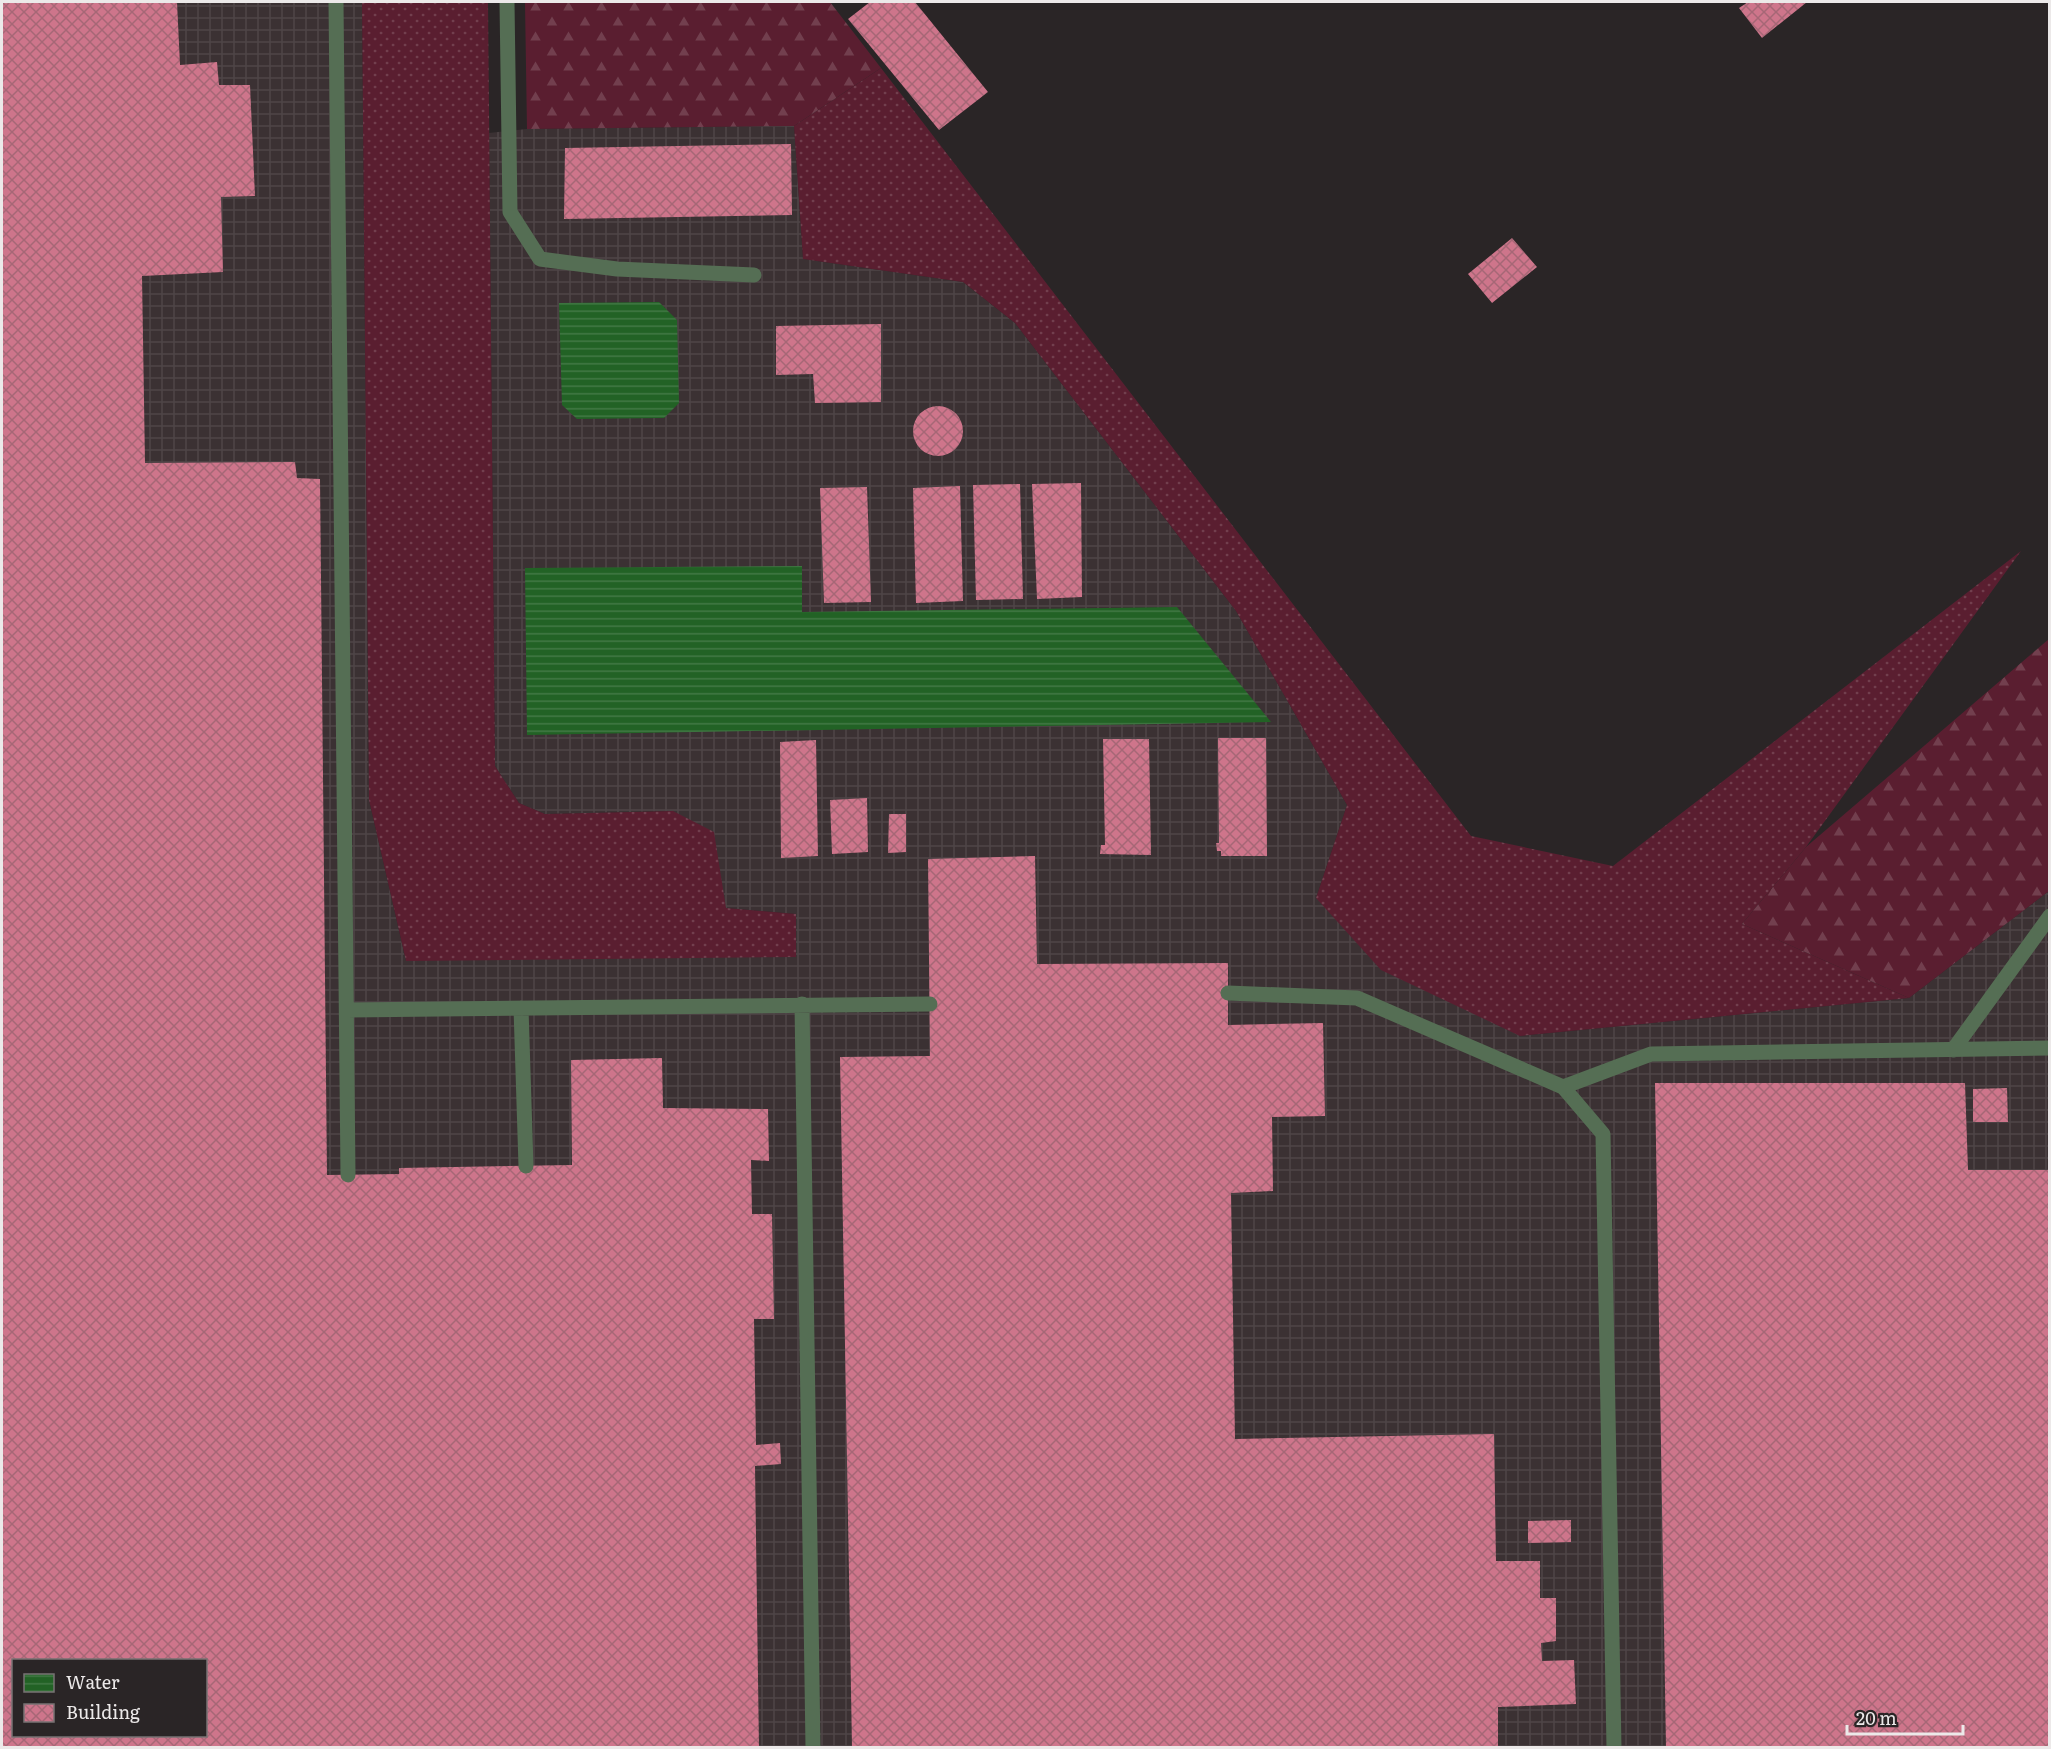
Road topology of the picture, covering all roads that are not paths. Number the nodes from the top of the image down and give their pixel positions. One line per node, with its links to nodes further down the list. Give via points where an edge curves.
1 (336, 2): 9 (lane)
2 (507, 2): 3 (lane, via 510,212 540,259 617,269)
3 (754, 275)
4 (2049, 916): 11 (lane)
5 (1228, 993): 12 (lane, via 1357,998)
6 (802, 1004): 7 (lane); 8 (lane); 15 (lane)
7 (930, 1004)
8 (521, 1008): 9 (lane); 13 (lane)
9 (347, 1010): 14 (lane)
10 (2049, 1048): 11 (lane)
11 (1953, 1050): 12 (lane, via 1651,1054)
12 (1563, 1087): 16 (lane, via 1603,1134)
13 (526, 1166)
14 (348, 1175)
15 (813, 1748)
16 (1614, 1748)

